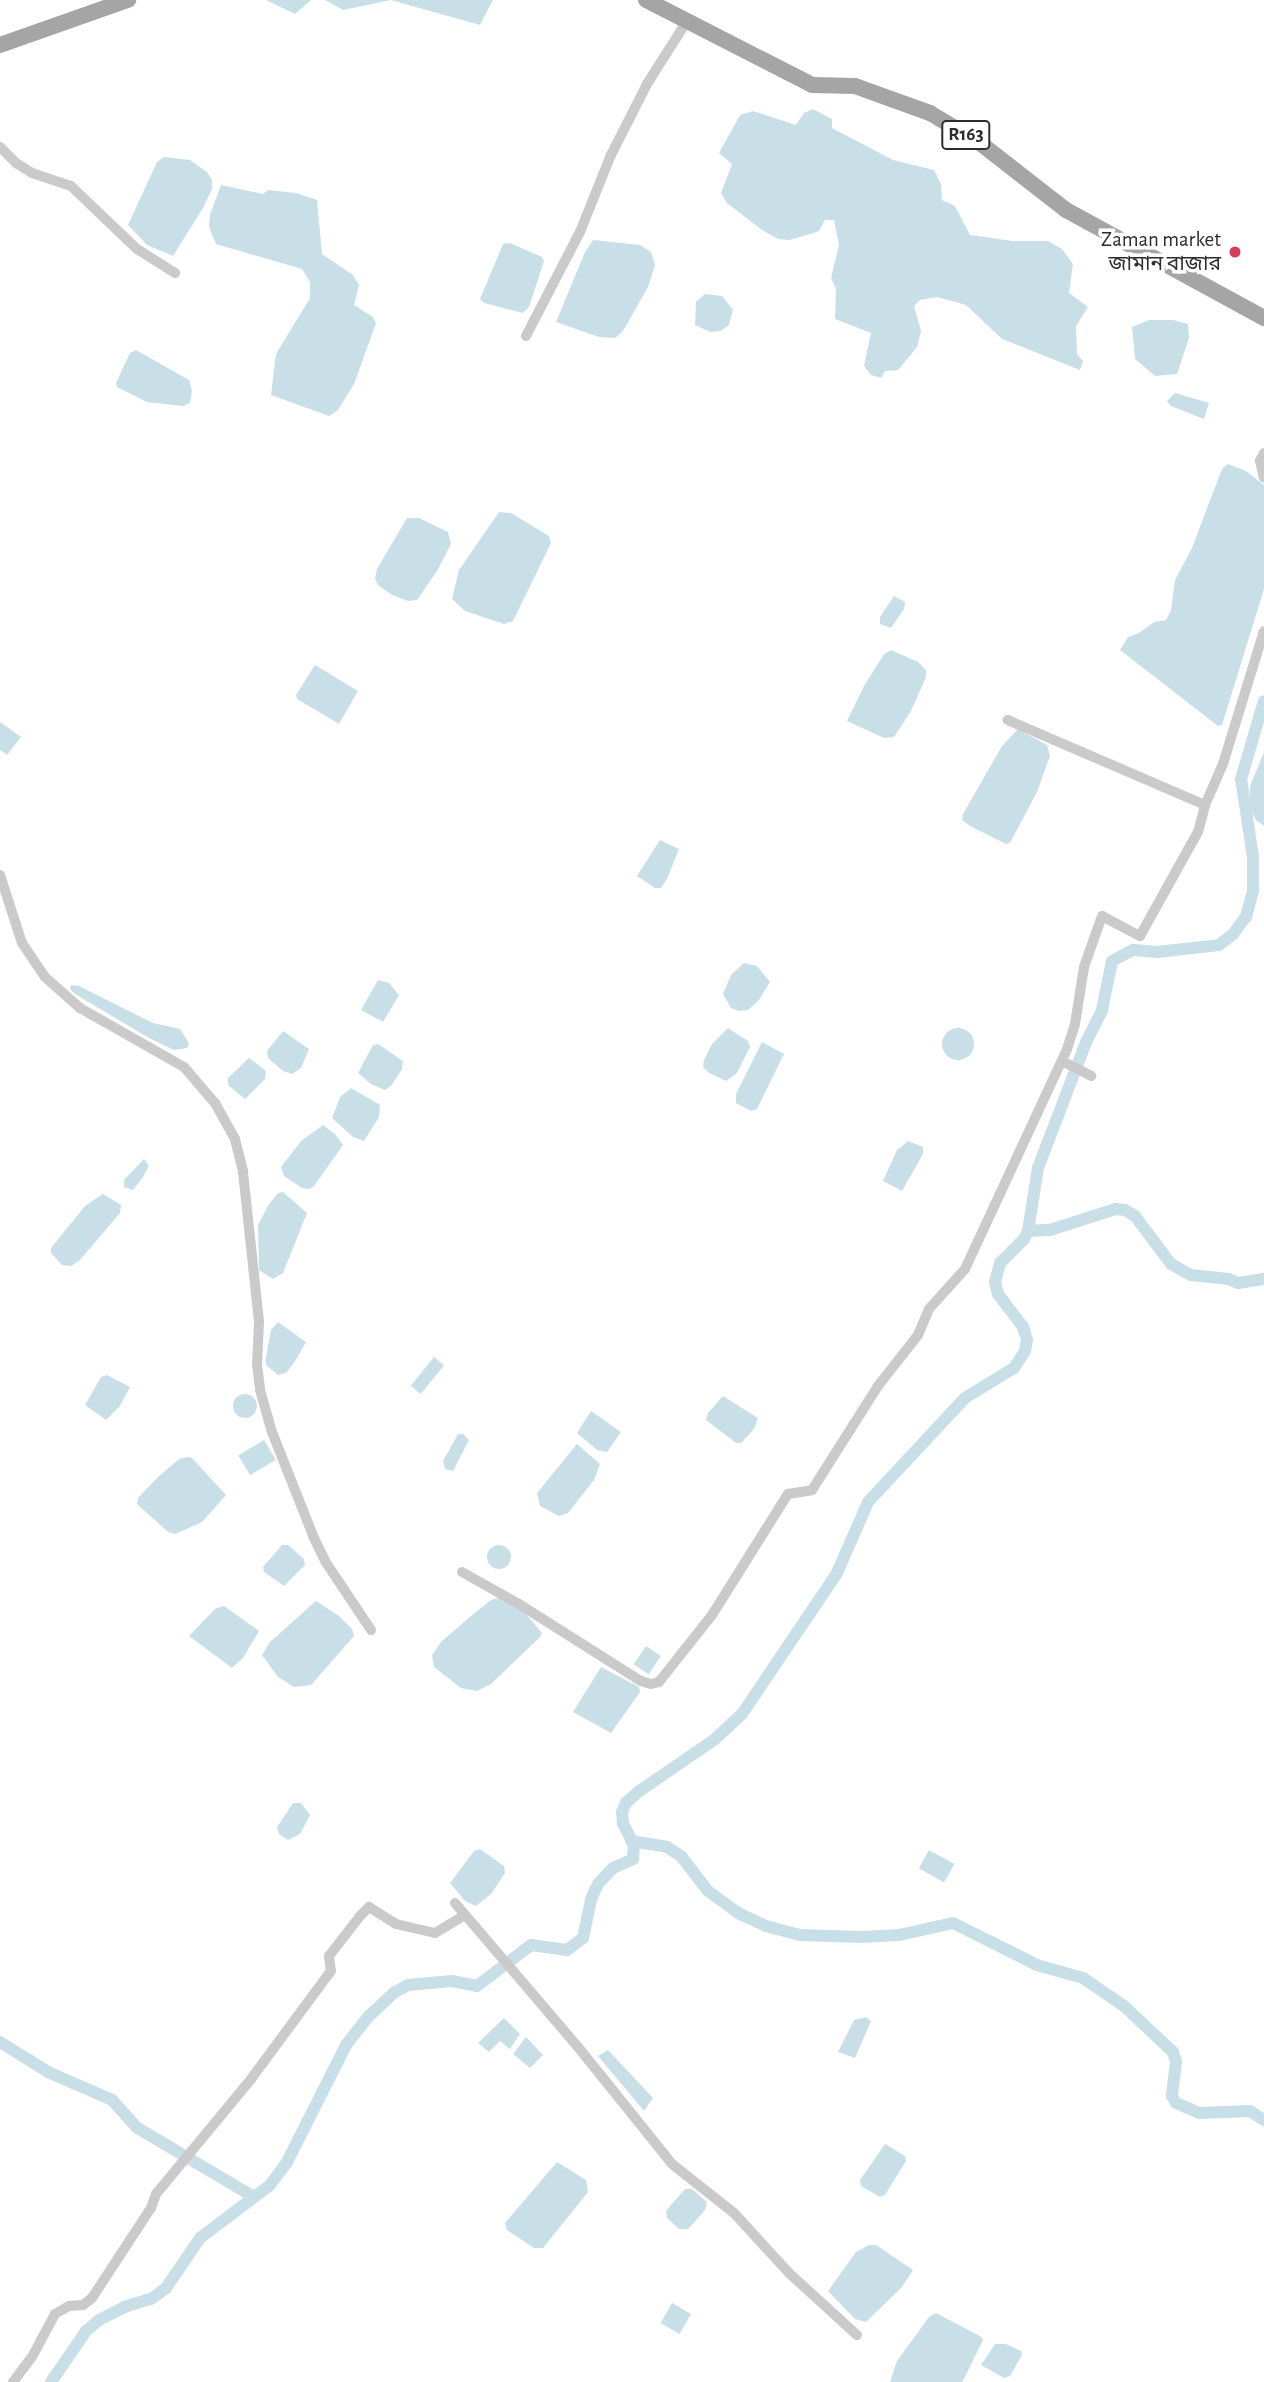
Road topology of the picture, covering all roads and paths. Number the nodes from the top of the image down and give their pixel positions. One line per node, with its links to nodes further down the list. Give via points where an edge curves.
1 (128, 0): 4 (main road)
2 (646, 0): 3 (main road, R163)
3 (687, 21): 7 (main road, R163, via 812,85 855,86 930,113 980,143 1066,210); 8 (street, via 647,84 611,155 580,232)
4 (0, 45)
5 (0, 147): 6 (street, via 32,173 71,186 137,249)
6 (175, 273)
7 (1264, 318)
8 (526, 336)
9 (1264, 453): 10 (street, via 1260,461)
10 (1264, 478)
11 (1264, 631): 13 (street, via 1223,764)
12 (1008, 720): 13 (street)
13 (1205, 805): 15 (street, via 1180,869 1140,936 1102,916 1084,967 1075,1024)
14 (0, 875): 18 (street, via 22,943 44,977 80,1008 184,1067 215,1103 235,1139 243,1172 259,1322 260,1390 314,1538)
15 (1062, 1061): 16 (street); 17 (street, via 965,1269 929,1309 918,1335 878,1386 813,1490 788,1494 712,1615 659,1682 641,1681)
16 (1091, 1076)
17 (462, 1573)
18 (371, 1630)
19 (455, 1903): 20 (street)
20 (465, 1915): 21 (street, via 672,2164 734,2213 789,2273); 22 (street, via 435,1933 396,1924 369,1907 360,1916 329,1956 331,1970 251,2079 156,2194 92,2298 55,2314)
21 (857, 2334)
22 (13, 2382)

